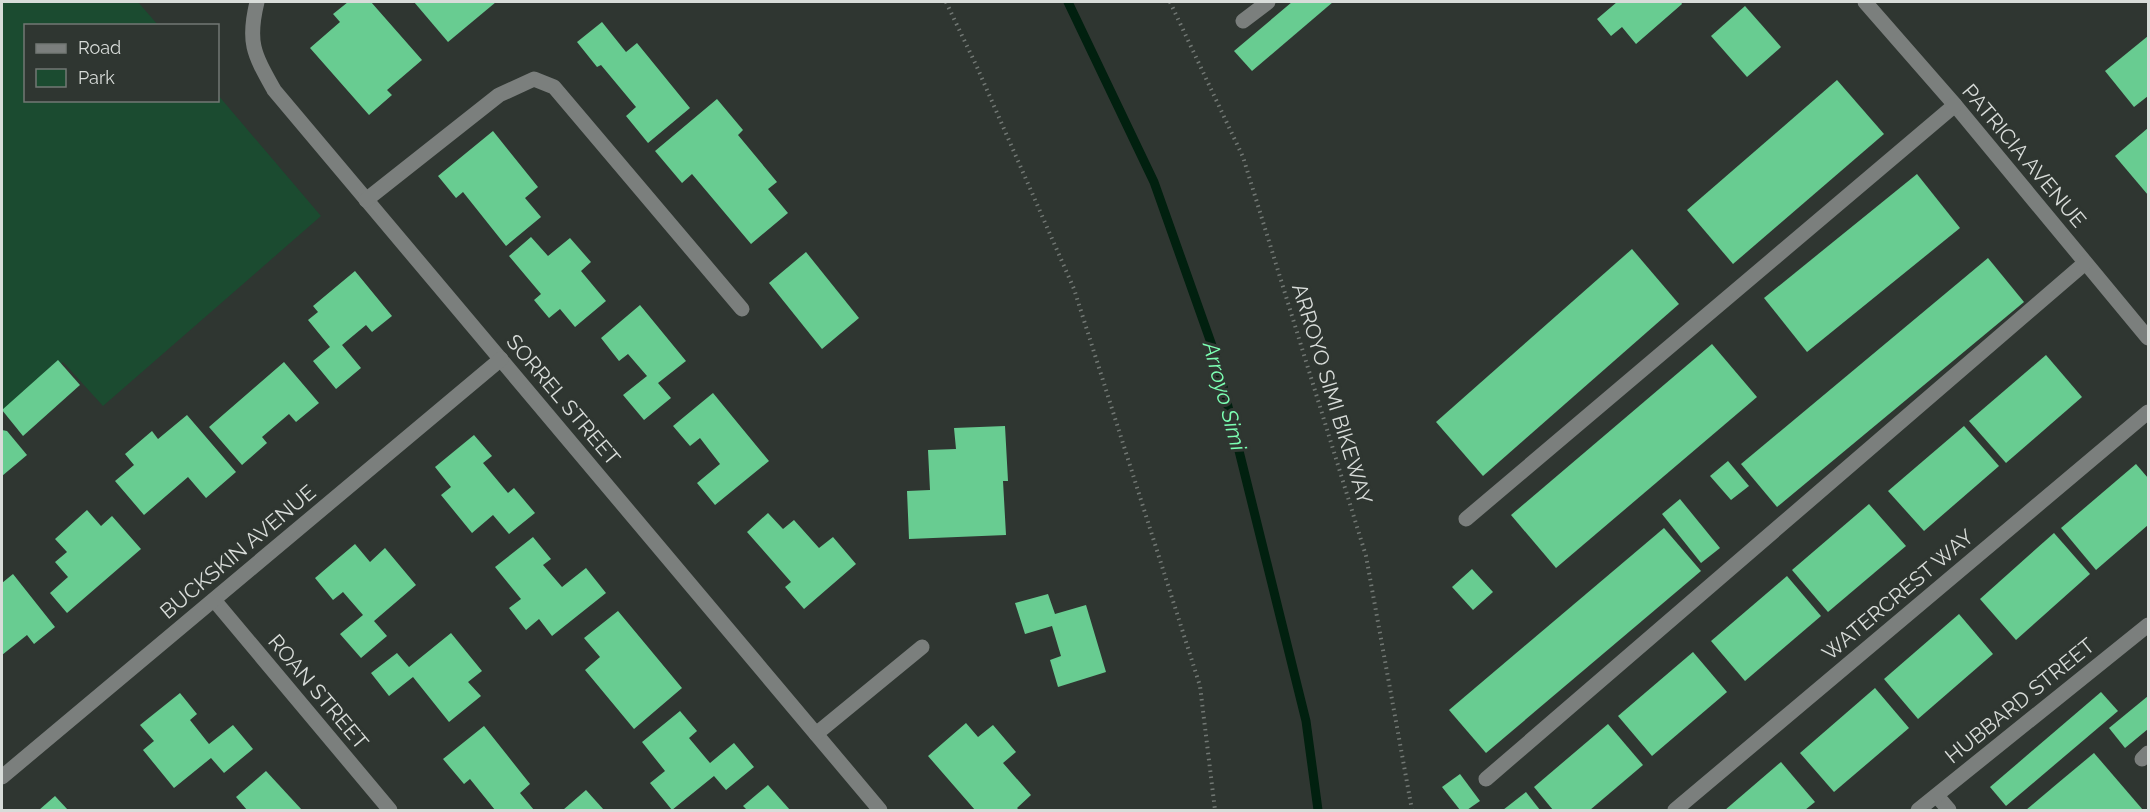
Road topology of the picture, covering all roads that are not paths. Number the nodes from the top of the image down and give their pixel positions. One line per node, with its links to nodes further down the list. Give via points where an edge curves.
1 (257, 2): 6 (street, SORREL STREET, via 251,27 256,58 274,90)
2 (1268, 2): 4 (street)
3 (1865, 2): 5 (street, PATRICIA AVENUE)
4 (1243, 21)
5 (1955, 105): 7 (street, PATRICIA AVENUE); 12 (street)
6 (366, 200): 8 (street, via 499,94 534,79 554,87); 10 (street, SORREL STREET)
7 (2085, 263): 9 (street, PATRICIA AVENUE); 18 (street)
8 (742, 309)
9 (2148, 338)
10 (501, 359): 13 (street, BUCKSKIN AVENUE); 16 (street, SORREL STREET)
11 (2148, 412): 22 (street, WATERCREST WAY)
12 (1466, 519)
13 (214, 600): 17 (street, BUCKSKIN AVENUE); 20 (street, ROAN STREET)
14 (2148, 625): 19 (street, HUBBARD STREET)
15 (922, 647): 16 (street)
16 (816, 734): 21 (street, SORREL STREET)
17 (2, 777)
18 (1486, 779)
19 (1937, 795): 23 (street, HUBBARD STREET); 24 (street)
20 (390, 810)
21 (880, 810)
22 (1676, 810)
23 (1918, 810)
24 (1949, 810)

